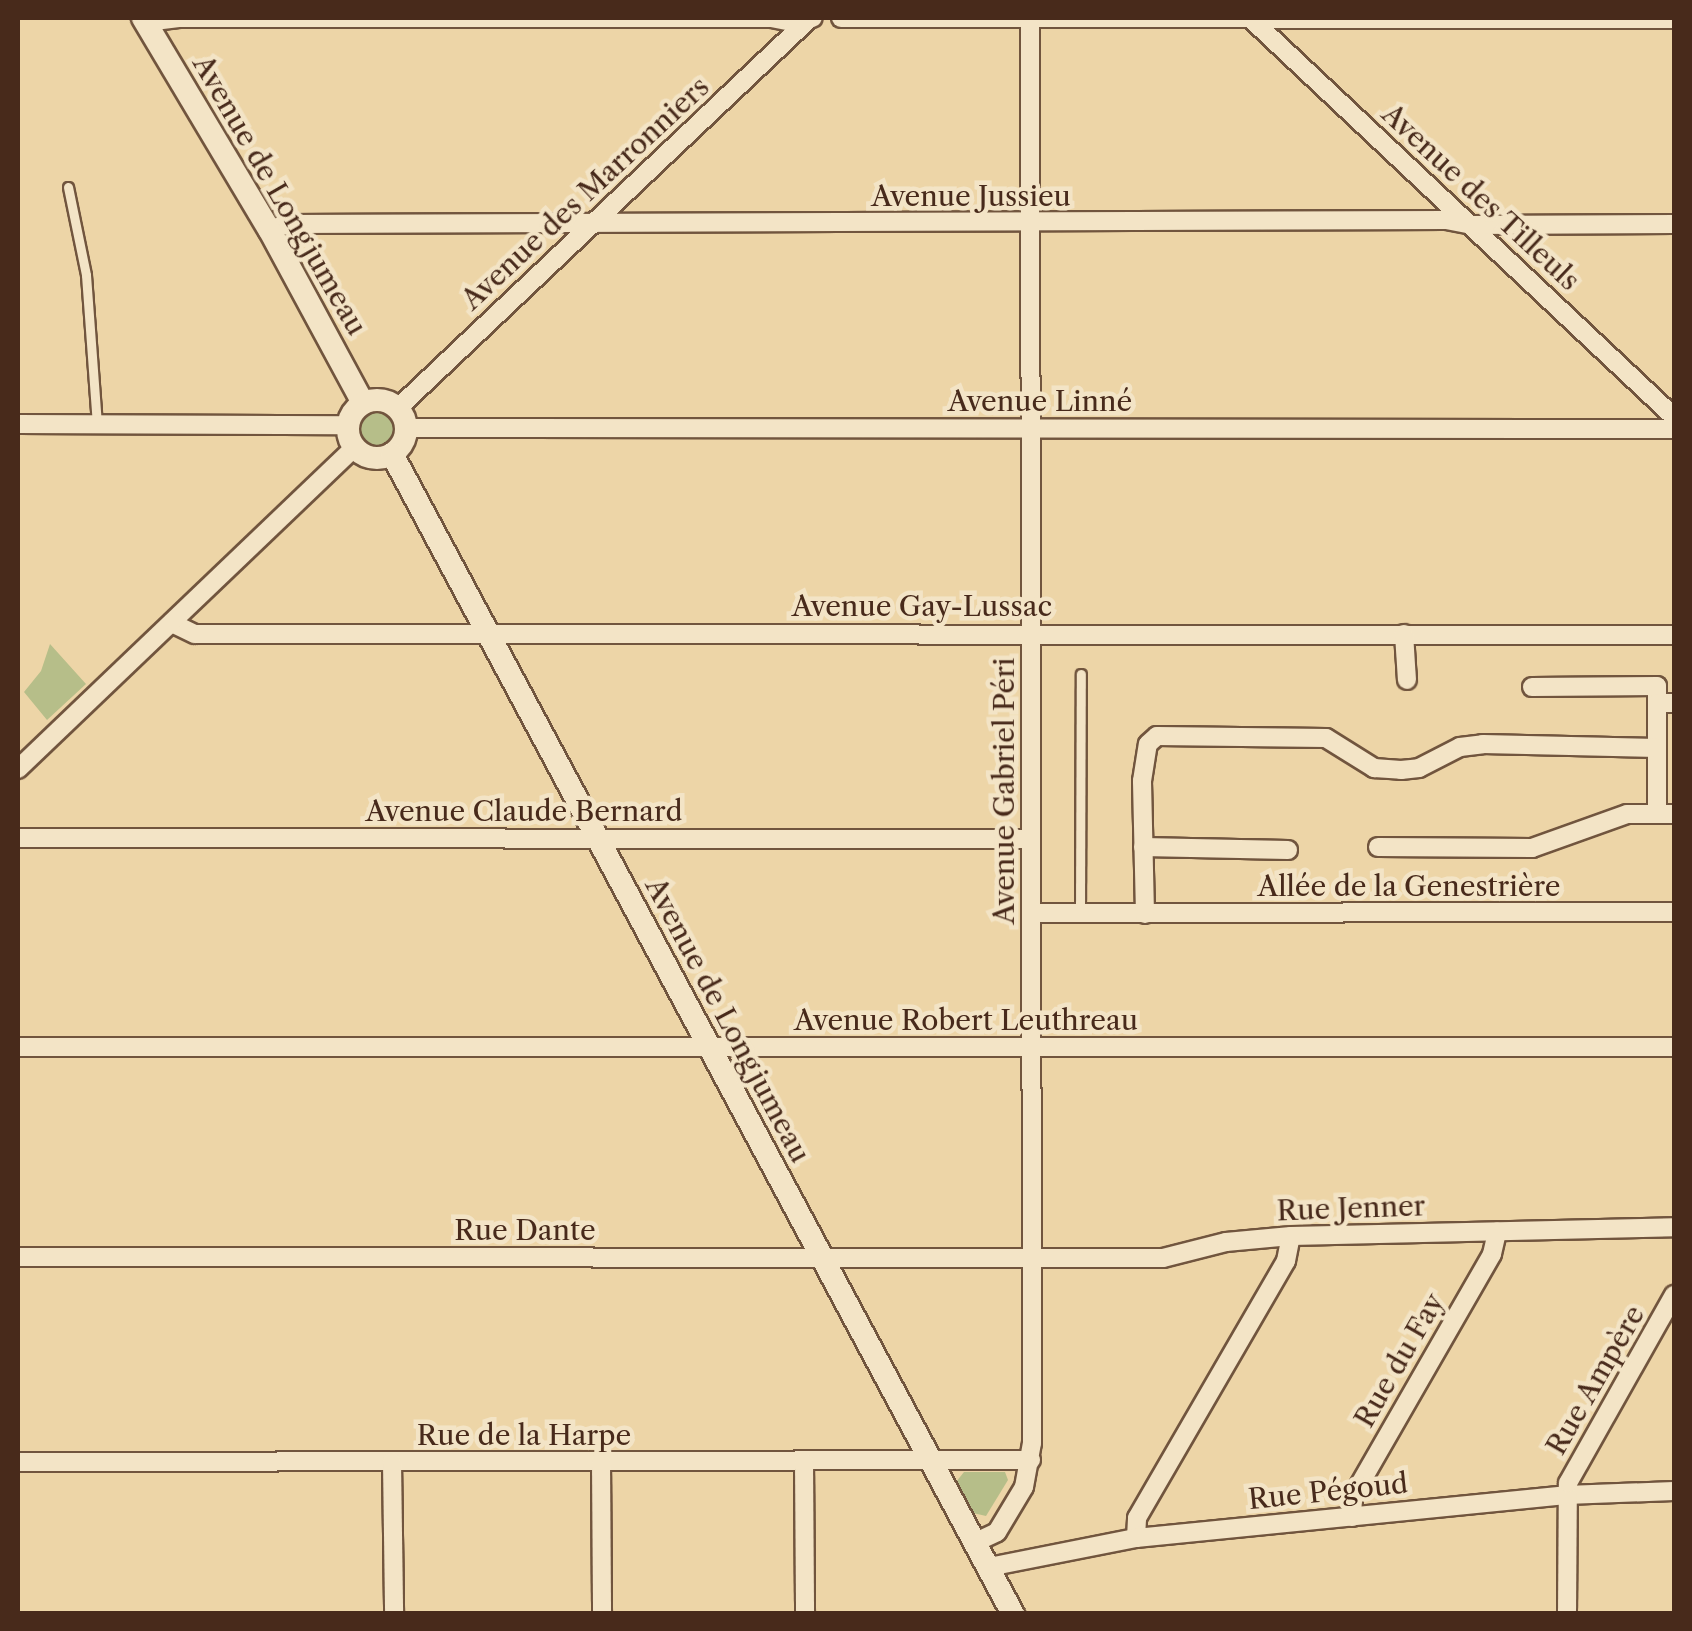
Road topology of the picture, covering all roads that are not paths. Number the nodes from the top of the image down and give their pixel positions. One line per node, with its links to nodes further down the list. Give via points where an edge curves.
1 (811, 18): 6 (street); 11 (street, Avenue des Marronniers)
2 (841, 18): 3 (street)
3 (1030, 18): 4 (street); 8 (street, Avenue Gabriel Péri)
4 (1251, 18): 5 (street); 9 (street, Avenue des Tilleuls)
5 (1674, 18)
6 (145, 20): 12 (street, Avenue de Longjumeau)
7 (68, 187): 17 (lane, via 86,275)
8 (1031, 223): 9 (street, Avenue Jussieu); 11 (street, Avenue Jussieu); 19 (street, Avenue Gabriel Péri)
9 (1471, 224): 10 (street, Avenue Jussieu); 14 (street, Avenue des Tilleuls)
10 (1674, 224)
11 (593, 225): 12 (street, Avenue Jussieu); 15 (street, Avenue des Marronniers)
12 (268, 229): 13 (street, Avenue de Longjumeau)
13 (363, 403): 15 (street, via 381,400); 18 (street)
14 (1674, 417)
15 (402, 418): 19 (street, Avenue Linné); 22 (street, via 403,443)
16 (18, 424): 17 (street)
17 (97, 425): 18 (street)
18 (348, 425): 21 (street)
19 (1032, 429): 20 (street, Avenue Linné); 25 (street, Avenue Gabriel Péri)
20 (1674, 429)
21 (354, 448): 22 (street, via 372,458); 23 (street)
22 (392, 454): 24 (street, Avenue de Longjumeau)
23 (172, 623): 24 (street, Avenue Gay-Lussac, via 195,634); 33 (street)
24 (487, 634): 25 (street, Avenue Gay-Lussac); 36 (street, Avenue de Longjumeau)
25 (1032, 634): 26 (street, Avenue Gay-Lussac); 37 (street, Avenue Gabriel Péri)
26 (1404, 634): 27 (street, Avenue Gay-Lussac); 29 (street)
27 (1674, 635)
28 (1080, 674): 43 (lane)
29 (1408, 680)
30 (1532, 687): 31 (street, Allée de la Genestrière, via 1658,686)
31 (1666, 703): 32 (street, Allée de la Genestrière)
32 (1657, 748): 34 (street, Allée de la Genestrière); 38 (street, via 1483,744 1401,770 1374,768 1326,738 1158,736 1148,744 1142,780)
33 (18, 769)
34 (1666, 814): 39 (street, Allée de la Genestrière, via 1627,814 1532,848)
35 (18, 838): 36 (street, Avenue Claude Bernard)
36 (596, 838): 37 (street, Avenue Claude Bernard); 47 (street, Avenue de Longjumeau)
37 (1030, 839): 41 (street, Avenue Gabriel Péri)
38 (1144, 847): 40 (street, Allée de la Genestrière); 44 (street)
39 (1378, 848)
40 (1288, 850)
41 (1031, 912): 43 (street, Allée de la Genestrière); 48 (street, Avenue Gabriel Péri)
42 (1674, 912): 44 (street, Allée de la Genestrière)
43 (1080, 913): 44 (street, Allée de la Genestrière)
44 (1144, 914)
45 (18, 1047): 47 (street, Avenue Robert Leuthreau)
46 (1674, 1047): 48 (street, Avenue Robert Leuthreau)
47 (710, 1048): 48 (street, Avenue Robert Leuthreau); 54 (street, Avenue de Longjumeau)
48 (1032, 1048): 52 (street, Avenue Gabriel Péri)
49 (1674, 1227): 50 (street, Rue Jenner)
50 (1497, 1232): 51 (street, Rue Jenner); 64 (street, Rue du Fay, via 1492,1254 1353,1496)
51 (1291, 1236): 52 (street, Rue Jenner, via 1226,1242 1162,1258); 65 (street, via 1286,1260 1138,1518)
52 (1032, 1256): 54 (street, Rue Dante); 57 (street, Avenue Gabriel Péri)
53 (18, 1257): 54 (street, Rue Dante)
54 (821, 1257): 56 (street, Avenue de Longjumeau)
55 (1674, 1294): 63 (street, Rue Ampère)
56 (930, 1460): 57 (street, Rue de la Harpe); 61 (street, Rue de la Harpe); 66 (street, Avenue de Longjumeau)
57 (1032, 1460): 66 (street, Avenue Gabriel Péri, via 997,1532)
58 (18, 1462): 59 (street, Rue de la Harpe)
59 (392, 1462): 60 (street, Rue de la Harpe); 68 (street)
60 (601, 1462): 61 (street, Rue de la Harpe); 69 (street)
61 (804, 1462): 70 (street)
62 (1674, 1491): 63 (street, Rue Pégoud)
63 (1566, 1494): 64 (street, Rue Pégoud); 72 (street, Rue Ampère)
64 (1352, 1517): 65 (street, Rue Pégoud)
65 (1136, 1538): 67 (street, Rue Pégoud)
66 (976, 1542): 67 (street, Avenue de Longjumeau)
67 (989, 1567): 71 (street, Avenue de Longjumeau)
68 (394, 1614)
69 (602, 1614)
70 (805, 1614)
71 (1013, 1614)
72 (1567, 1614)

